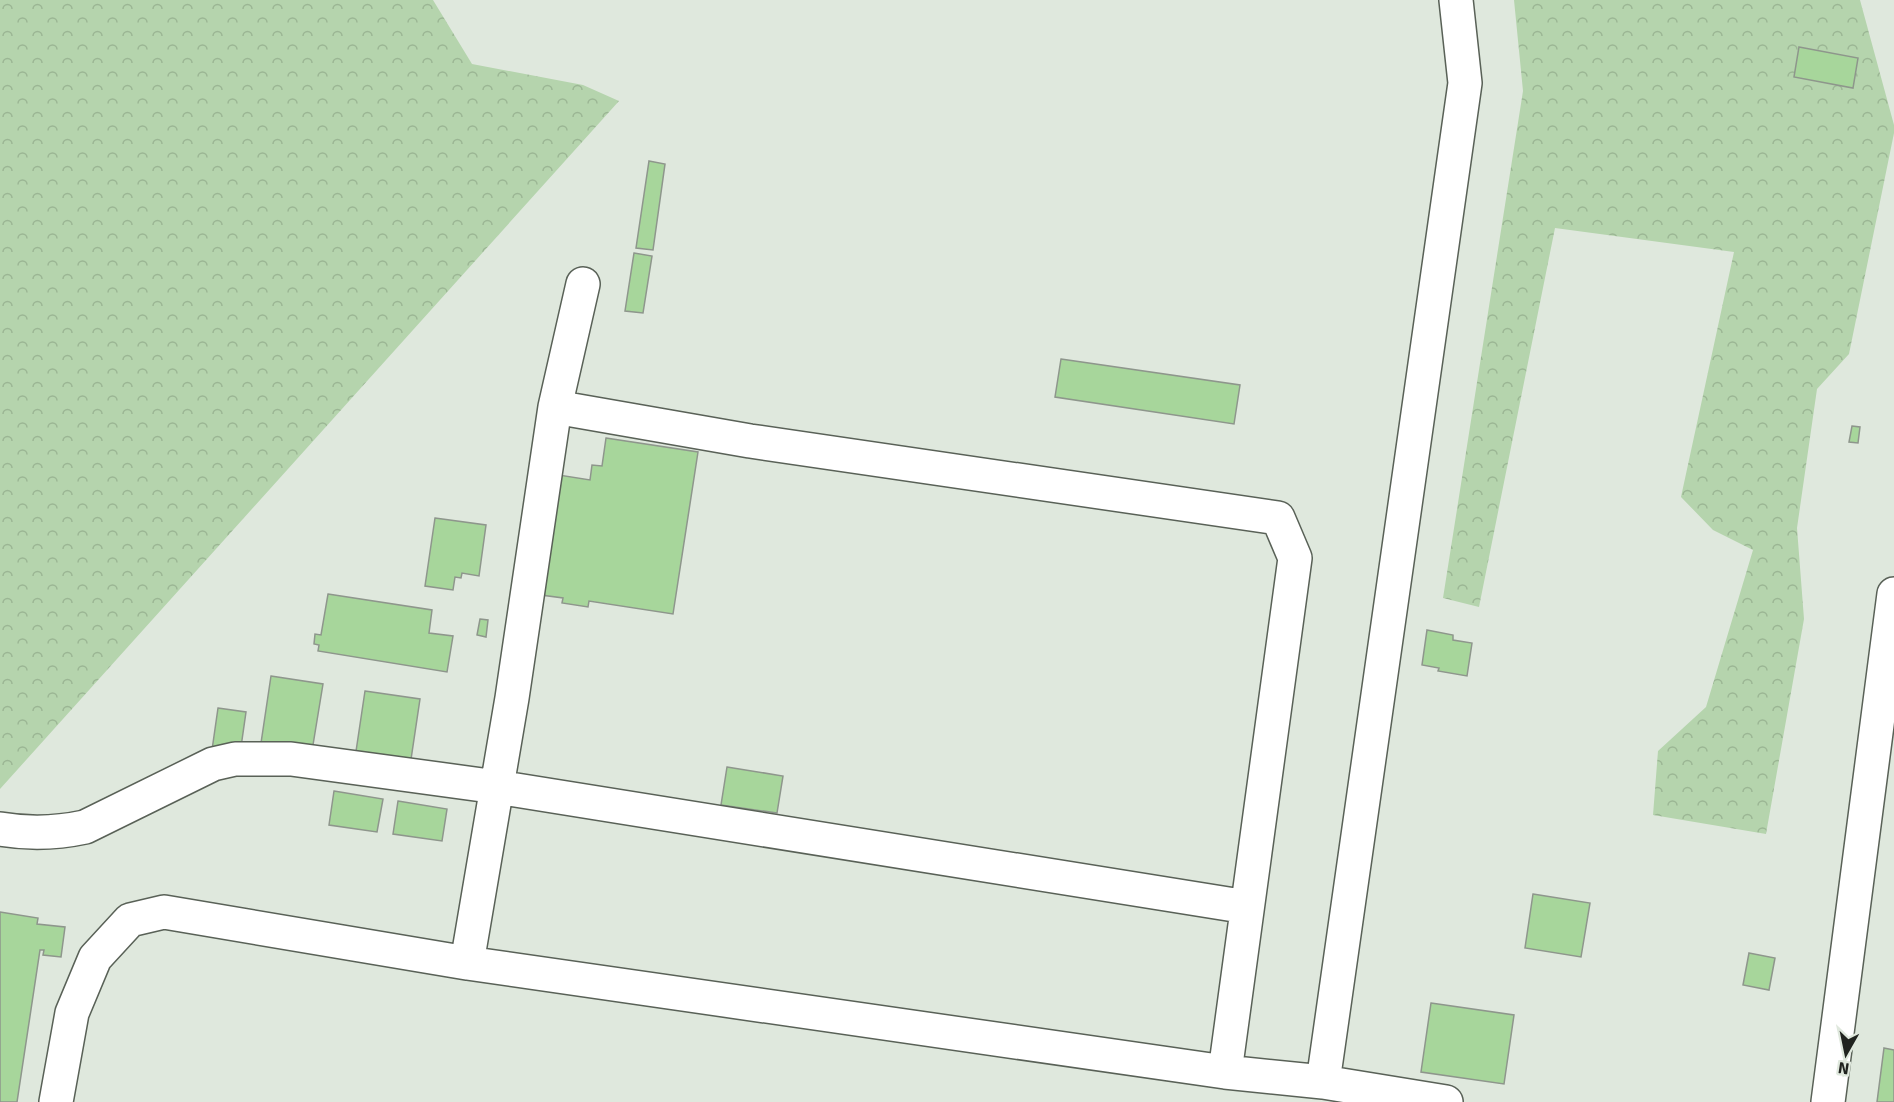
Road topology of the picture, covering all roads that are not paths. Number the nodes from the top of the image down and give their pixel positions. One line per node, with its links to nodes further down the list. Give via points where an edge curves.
1 (1456, 0): 10 (street, via 1465,83)
2 (583, 284): 3 (street)
3 (555, 406): 5 (street); 7 (street, via 750,441 1278,518 1295,558)
4 (1894, 594): 13 (street)
5 (497, 786): 6 (street, via 291,759 235,759 213,764 85,827 21,833); 7 (street); 8 (street)
6 (0, 829)
7 (1247, 907): 9 (street)
8 (467, 963): 9 (street); 11 (street, via 164,912 130,920 95,958 72,1013)
9 (1225, 1072): 10 (street)
10 (1323, 1082): 12 (street)
11 (56, 1102)
12 (1446, 1102)
13 (1828, 1102)

